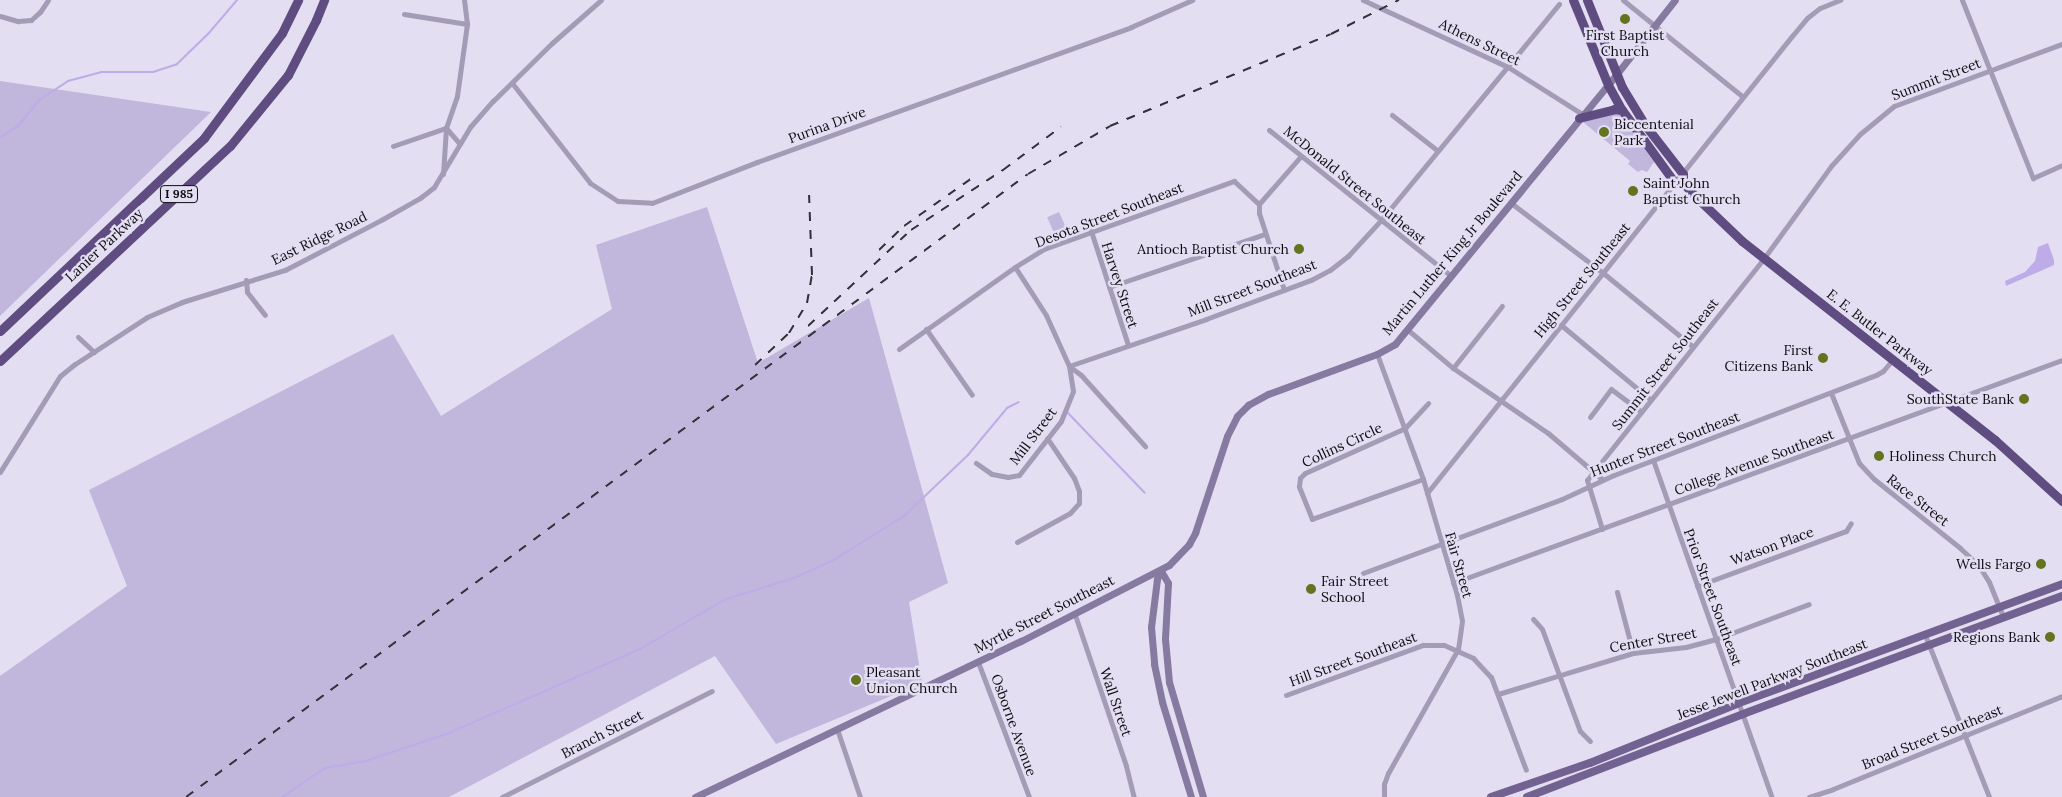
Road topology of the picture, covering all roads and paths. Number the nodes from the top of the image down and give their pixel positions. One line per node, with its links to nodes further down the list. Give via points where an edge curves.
1 (48, 0): 16 (street, via 31,20 18,21)
2 (298, 0): 55 (highway, Lanier Parkway / I 985, via 282,33 204,138)
3 (324, 0): 64 (highway, Lanier Parkway / I 985, via 288,75 230,146)
4 (464, 0): 17 (street)
5 (601, 0): 23 (street, East Ridge Road)
6 (1192, 0): 23 (street, Purina Drive, via 1130,27 652,203 618,201 590,183)
7 (1363, 0): 20 (street, Athens Street)
8 (1573, 0): 24 (highway, E. E. Butler Parkway)
9 (1586, 0): 22 (highway, E. E. Butler Parkway)
10 (1623, 0): 18 (street)
11 (1675, 0): 18 (main road, Martin Luther King Jr Boulevard)
12 (1840, 0): 25 (street, High Street Southeast, via 1820,8 1807,18)
13 (1962, 0): 21 (street)
14 (1559, 4): 20 (street, Mill Street Southeast)
15 (404, 14): 17 (street)
16 (0, 16)
17 (466, 24): 29 (street, via 457,96)
18 (1654, 25): 22 (main road, Martin Luther King Jr Boulevard); 25 (street)
19 (2062, 44): 21 (street, Summit Street)
20 (1508, 67): 28 (street, Athens Street); 33 (street, Mill Street Southeast)
21 (1989, 70): 35 (street, via 2033,178); 43 (street, Summit Street, via 1894,106 1860,134 1831,166)
22 (1616, 73): 24 (main road, Martin Luther King Jr Boulevard); 37 (highway, E. E. Butler Parkway)
23 (512, 83): 31 (street, East Ridge Road, via 470,127)
24 (1608, 85): 26 (highway, E. E. Butler Parkway); 28 (main road, Martin Luther King Jr Boulevard)
25 (1744, 97): 37 (street, High Street Southeast)
26 (1622, 110): 28 (highway); 37 (highway, E. E. Butler Parkway)
27 (1392, 115): 33 (street)
28 (1580, 116): 38 (main road, Martin Luther King Jr Boulevard)
29 (446, 128): 31 (street); 32 (street); 36 (street)
30 (1269, 130): 34 (street, McDonald Street Southeast)
31 (460, 144): 36 (street, East Ridge Road)
32 (393, 146)
33 (1438, 151): 40 (street, Mill Street Southeast)
34 (1300, 157): 39 (street); 40 (street, McDonald Street Southeast)
35 (2062, 165)
36 (443, 176): 47 (street, East Ridge Road, via 420,198 381,220 285,270)
37 (1680, 180): 43 (highway, E. E. Butler Parkway, via 1721,222); 45 (street, High Street Southeast)
38 (1511, 203): 45 (street); 46 (main road, Martin Luther King Jr Boulevard)
39 (1259, 204): 41 (street, Desota Street Southeast, via 1234,181); 42 (street, via 1258,213)
40 (1381, 220): 46 (street, McDonald Street Southeast); 49 (street, Mill Street Southeast, via 1348,256 1330,270)
41 (1091, 231): 44 (street, Desota Street Southeast, via 1044,249); 48 (street, Harvey Street)
42 (1265, 234): 48 (street); 49 (street)
43 (1764, 258): 58 (street, Summit Street Southeast); 62 (highway, E. E. Butler Parkway)
44 (1015, 267): 53 (street, Desota Street Southeast); 65 (street, via 1046,315)
45 (1602, 272): 52 (street, High Street Southeast); 58 (street)
46 (1451, 276): 54 (main road, Martin Luther King Jr Boulevard)
47 (246, 280): 51 (street, via 247,292); 60 (street, East Ridge Road, via 147,318)
48 (1109, 287): 57 (street, Harvey Street)
49 (1284, 290): 57 (street, Mill Street Southeast)
50 (1502, 306): 66 (street)
51 (265, 315)
52 (1561, 325): 69 (street, High Street Southeast); 70 (street)
53 (926, 329): 59 (street, Desota Street Southeast); 68 (street)
54 (1408, 330): 61 (main road, Martin Luther King Jr Boulevard, via 1395,344); 66 (street)
55 (0, 331)
56 (78, 337): 60 (street)
57 (1128, 345): 65 (street, Mill Street Southeast)
58 (1692, 346): 70 (street, Summit Street Southeast)
59 (899, 349)
60 (94, 352): 81 (street, East Ridge Road, via 60,376)
61 (1377, 354): 75 (street, Fair Street); 93 (main road, Martin Luther King Jr Boulevard, via 1268,394 1243,410 1227,436 1196,533)
62 (1893, 359): 67 (street, Hunter Street Southeast, via 1876,375); 72 (highway, E. E. Butler Parkway)
63 (2062, 360): 72 (street, College Avenue Southeast)
64 (0, 361)
65 (1069, 366): 76 (street, Mill Street, via 1073,391 1061,421); 78 (street, via 1081,375)
66 (1453, 368): 69 (street)
67 (1831, 393): 77 (street, Race Street); 79 (street, Hunter Street Southeast)
68 (972, 395)
69 (1500, 400): 82 (street, via 1548,433); 86 (street, High Street Southeast)
70 (1651, 400): 73 (street, Summit Street Southeast)
71 (1428, 402): 75 (street)
72 (1946, 402): 77 (street, College Avenue Southeast); 87 (highway, E. E. Butler Parkway, via 1995,440)
73 (1641, 412): 74 (street, via 1611,389); 82 (street, Summit Street Southeast)
74 (1590, 417)
75 (1405, 428): 83 (street, Fair Street); 83 (street, Collins Circle, via 1305,473 1299,486 1308,513 1312,519 1318,518)
76 (1047, 438): 80 (street, Mill Street, via 1014,477 992,474); 91 (street, via 1074,478 1079,502 1070,513)
77 (1848, 439): 88 (street, College Avenue Southeast); 101 (street, Race Street, via 1866,471 1979,566)
78 (1145, 446)
79 (1652, 460): 84 (street, Hunter Street Southeast); 88 (street, Prior Street Southeast)
80 (976, 463)
81 (0, 472)
82 (1593, 472): 84 (street); 85 (street, Summit Street Southeast, via 1587,480)
83 (1423, 478): 86 (street, Fair Street)
84 (1603, 480): 85 (street, Hunter Street Southeast)
85 (1588, 486): 90 (street); 92 (street, Hunter Street Southeast, via 1562,499)
86 (1427, 493): 92 (street, Fair Street)
87 (2062, 502)
88 (1668, 506): 90 (street, College Avenue Southeast); 97 (street, Prior Street Southeast)
89 (1851, 523): 97 (street, Watson Place, via 1846,531)
90 (1602, 529): 95 (street, College Avenue Southeast)
91 (1016, 542)
92 (1441, 543): 94 (street, Hunter Street Southeast); 95 (street, Fair Street)
93 (1161, 571): 102 (main road, Myrtle Street Southeast); 129 (main road, via 1157,579 1151,627 1154,664); 130 (main road, via 1168,583 1164,639 1169,682)
94 (1363, 573)
95 (1453, 583): 108 (street, Fair Street, via 1462,621)
96 (2062, 584): 101 (main road, Jesse Jewell Parkway Southeast)
97 (1697, 586): 106 (street, Prior Street Southeast)
98 (1617, 592): 109 (street)
99 (2062, 596): 103 (main road, Jesse Jewell Parkway Southeast)
100 (1809, 604): 106 (street, Center Street)
101 (1998, 606): 103 (street, Race Street); 105 (main road, Jesse Jewell Parkway Southeast)
102 (1075, 615): 110 (main road, Myrtle Street Southeast); 128 (street, Wall Street)
103 (2003, 616): 107 (main road, Jesse Jewell Parkway Southeast)
104 (1533, 619): 111 (street, via 1542,629)
105 (1925, 635): 107 (street); 116 (main road, Jesse Jewell Parkway Southeast)
106 (1716, 639): 109 (street, Center Street, via 1686,647); 116 (street, Prior Street Southeast)
107 (1929, 644): 117 (main road, Jesse Jewell Parkway Southeast); 119 (street)
108 (1458, 649): 113 (street, via 1482,666); 114 (street, Hill Street Southeast, via 1436,643 1423,645); 131 (street, via 1388,773)
109 (1633, 652): 111 (street, Center Street)
110 (978, 662): 118 (main road, Myrtle Street Southeast); 127 (street, Osborne Avenue)
111 (1560, 674): 113 (street, Center Street); 120 (street, via 1580,731)
112 (712, 691): 124 (street, Branch Street)
113 (1498, 694): 121 (street)
114 (1286, 695)
115 (2062, 696): 119 (street, Broad Street Southeast)
116 (1739, 703): 117 (street, Prior Street Southeast); 122 (main road, Jesse Jewell Parkway Southeast)
117 (1743, 714): 123 (main road, Jesse Jewell Parkway Southeast); 133 (street, Prior Street Southeast)
118 (837, 729): 125 (main road, Myrtle Street Southeast); 126 (street)
119 (1964, 736): 134 (street, Broad Street Southeast, via 1834,790); 135 (street)
120 (1590, 742)
121 (1526, 770)
122 (1531, 784): 123 (street); 132 (main road, Jesse Jewell Parkway Southeast)
123 (1532, 796)
124 (502, 797)
125 (695, 797)
126 (860, 797)
127 (1029, 797)
128 (1134, 797)
129 (1191, 797)
130 (1203, 797)
131 (1384, 797)
132 (1491, 797)
133 (1772, 797)
134 (1809, 797)
135 (1988, 797)

